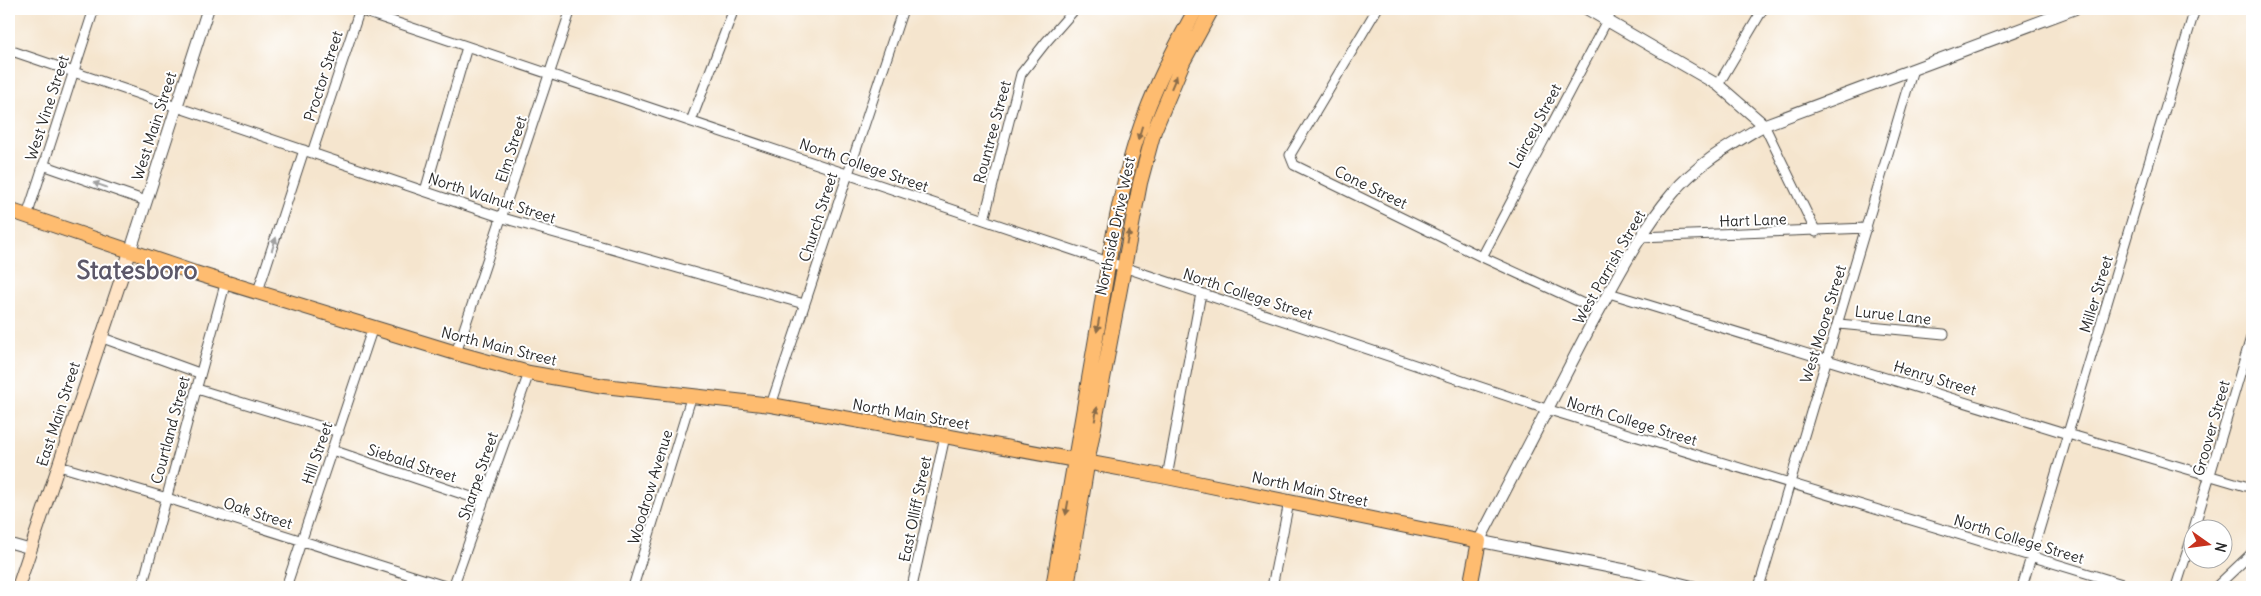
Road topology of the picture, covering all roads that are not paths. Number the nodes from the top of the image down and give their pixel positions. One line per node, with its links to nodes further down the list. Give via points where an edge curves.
1 (94, 9): 20 (street, West Vine Street)
2 (208, 9): 23 (street, West Main Street)
3 (359, 9): 17 (street, North College Street); 26 (street, Proctor Street)
4 (572, 9): 21 (street, Elm Street)
5 (734, 9): 24 (street)
6 (903, 9): 28 (street, Church Street)
7 (1075, 9): 34 (street, Rountree Street, via 1022,74)
8 (1196, 9): 40 (main road, Northside Drive West, one-way to 40, via 1174,48 1145,116 1128,174)
9 (1212, 9): 40 (main road, Northside Drive West, one-way to 9, via 1154,131 1182,62)
10 (1377, 9): 39 (street, Cone Street, via 1290,155 1294,165)
11 (1587, 9): 16 (street)
12 (1614, 9): 16 (street, Laircey Street)
13 (1763, 9): 22 (street)
14 (2074, 9): 19 (street, West Parrish Street)
15 (2195, 9): 61 (street, Miller Street)
16 (1607, 20): 22 (street); 39 (street, Laircey Street)
17 (467, 47): 21 (street, North College Street); 29 (street)
18 (9, 50): 20 (street, North Walnut Street)
19 (1914, 69): 25 (street, West Parrish Street); 35 (street, West Moore Street)
20 (74, 72): 23 (street, North Walnut Street); 27 (street, West Vine Street)
21 (550, 74): 24 (street, North College Street); 33 (street, Elm Street)
22 (1718, 85): 25 (street)
23 (176, 108): 26 (street, North Walnut Street); 30 (street, West Main Street)
24 (691, 121): 28 (street, North College Street)
25 (1764, 125): 36 (street); 37 (street, West Parrish Street, via 1718,152 1698,169 1673,192)
26 (308, 151): 29 (street, North Walnut Street); 42 (street, Proctor Street, one-way to 26)
27 (43, 165): 30 (street, one-way to 27); 32 (street, West Vine Street)
28 (847, 173): 34 (street, North College Street); 45 (street, Church Street)
29 (425, 191): 33 (street, North Walnut Street)
30 (146, 201): 38 (street, West Main Street)
31 (9, 210): 32 (main road, North Main Street)
32 (27, 216): 38 (main road, North Main Street)
33 (503, 218): 45 (street, North Walnut Street); 52 (street, Elm Street)
34 (984, 220): 40 (street, North College Street)
35 (1867, 228): 36 (street, Hart Lane); 47 (street, West Moore Street)
36 (1816, 232): 37 (street, Hart Lane)
37 (1640, 237): 44 (street, West Parrish Street)
38 (130, 252): 41 (main road, North Main Street); 51 (main road, East Main Street)
39 (1482, 257): 46 (street, Cone Street)
40 (1116, 265): 43 (street, North College Street); 64 (main road, Northside Drive West)
41 (226, 281): 42 (main road, North Main Street); 54 (street, Courtland Street)
42 (258, 291): 48 (main road, North Main Street)
43 (1200, 293): 59 (street, North College Street); 67 (street)
44 (1609, 293): 46 (street, West Parrish Street); 53 (street, Henry Street)
45 (804, 304): 58 (street, Church Street)
46 (1599, 311): 59 (street, West Parrish Street)
47 (1839, 324): 49 (street, Lurue Lane); 53 (street, West Moore Street)
48 (373, 327): 52 (main road, North Main Street); 60 (street, Hill Street)
49 (1944, 334)
50 (2252, 334): 66 (street, Groover Street)
51 (100, 338): 54 (street); 65 (main road, East Main Street)
52 (456, 353): 55 (main road, North Main Street)
53 (1827, 359): 61 (street, Henry Street); 68 (street, West Moore Street)
54 (200, 373): 56 (street, Courtland Street)
55 (529, 374): 57 (main road, North Main Street); 71 (street, Sharpe Street)
56 (197, 389): 60 (street); 70 (street, Courtland Street)
57 (692, 395): 58 (main road, North Main Street); 88 (street, Woodrow Avenue)
58 (771, 405): 62 (main road, North Main Street)
59 (1546, 409): 68 (street, North College Street); 75 (street, West Parrish Street)
60 (338, 432): 63 (street, Hill Street)
61 (2068, 434): 66 (street, Henry Street); 79 (street, Miller Street)
62 (945, 436): 64 (main road, North Main Street); 89 (street, East Olliff Street)
63 (332, 450): 71 (street, Siebald Street); 74 (street, Hill Street)
64 (1081, 461): 67 (main road, North Main Street); 90 (main road, one-way to 90); 91 (main road)
65 (59, 466): 70 (street, Oak Street); 77 (main road, East Main Street)
66 (2212, 475): 69 (street, Henry Street); 73 (street, Groover Street)
67 (1167, 477): 72 (main road, North Main Street)
68 (1789, 483): 79 (street, North College Street); 95 (street, West Moore Street)
69 (2252, 488)
70 (167, 498): 74 (street, Oak Street); 84 (street, Courtland Street)
71 (483, 501): 87 (street, Sharpe Street)
72 (1289, 502): 75 (main road, North Main Street); 92 (street)
73 (2198, 518)
74 (301, 541): 85 (street, Hill Street); 86 (street, Oak Street)
75 (1479, 541): 93 (main road); 94 (street, North Main Street, via 1630,570)
76 (9, 543): 77 (street)
77 (30, 549): 81 (main road, East Main Street)
78 (2252, 553): 99 (street)
79 (2032, 558): 96 (street, Miller Street); 97 (street, North College Street)
80 (2184, 562): 98 (street, Groover Street)
81 (26, 563): 82 (main road); 83 (main road, East Main Street)
82 (11, 587)
83 (18, 587)
84 (142, 587)
85 (286, 587)
86 (448, 587)
87 (453, 587)
88 (633, 587)
89 (912, 587)
90 (1053, 587)
91 (1067, 587)
92 (1272, 587)
93 (1470, 587)
94 (1694, 587)
95 (1759, 587)
96 (2022, 587)
97 (2132, 587)
98 (2176, 587)
99 (2216, 587)

